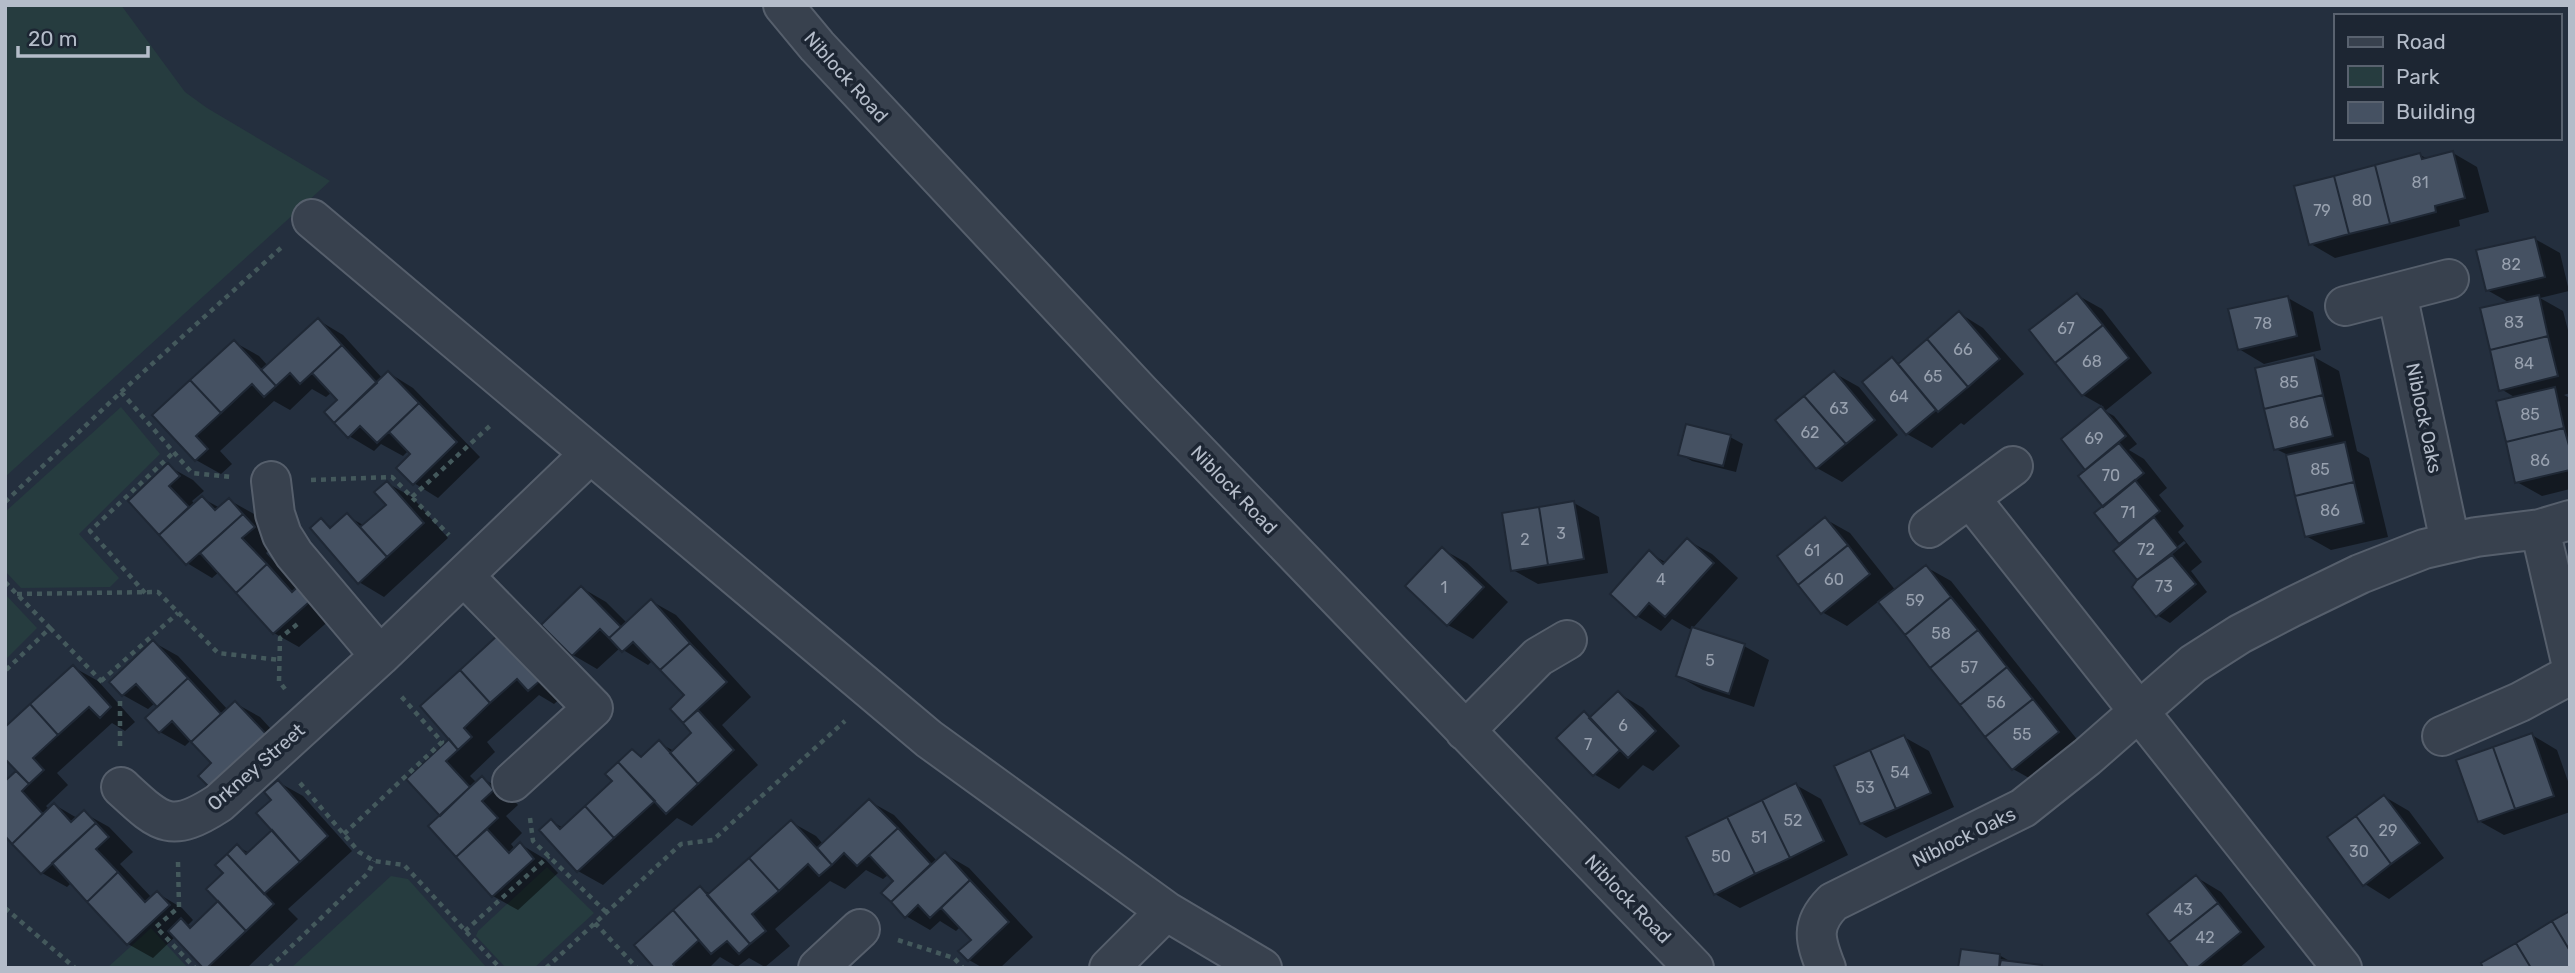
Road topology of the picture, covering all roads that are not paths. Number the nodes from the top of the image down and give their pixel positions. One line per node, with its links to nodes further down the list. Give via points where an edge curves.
1 (783, 5): 19 (street, Niblock Road, via 1131,382)
2 (312, 219): 6 (street)
3 (2449, 279): 4 (street)
4 (2397, 293): 5 (street); 12 (street, Niblock Oaks)
5 (2345, 306)
6 (590, 454): 13 (street, Orkney Street); 23 (street, via 929,739)
7 (2013, 466): 9 (street)
8 (271, 481): 16 (street, via 282,535)
9 (1970, 498): 11 (street); 18 (street)
10 (2555, 525): 12 (street, Niblock Oaks); 15 (street, Niblock Oaks)
11 (1929, 528)
12 (2450, 542): 18 (street, Niblock Oaks, via 2360,574 2240,634 2193,664)
13 (464, 576): 16 (street, Orkney Street); 21 (street, via 593,708)
14 (1567, 640): 19 (street, via 1538,657)
15 (2570, 657)
16 (376, 660): 22 (street, Orkney Street, via 198,817 177,823 153,817)
17 (2570, 675): 20 (street)
18 (2139, 709): 29 (street, Niblock Oaks, via 2023,808 1833,902 1821,914 1816,929); 30 (street)
19 (1465, 731): 28 (street, Niblock Road)
20 (2442, 736)
21 (512, 782)
22 (121, 787)
23 (1166, 911): 26 (street); 27 (street)
24 (860, 929): 25 (street)
25 (818, 968)
26 (1109, 968)
27 (1262, 968)
28 (1694, 968)
29 (1826, 968)
30 (2342, 968)

